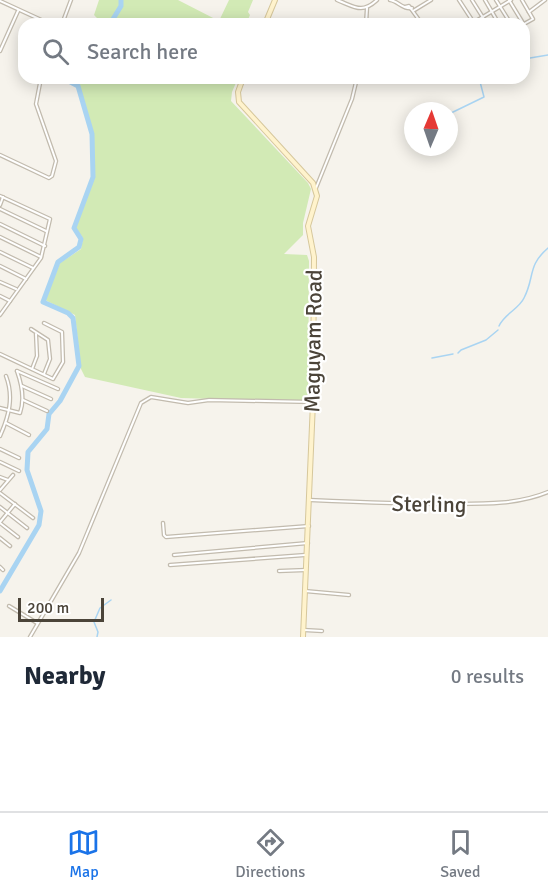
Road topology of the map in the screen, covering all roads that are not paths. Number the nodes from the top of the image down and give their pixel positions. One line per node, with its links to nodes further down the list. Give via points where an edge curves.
1 (71, 0): 25 (street)
2 (274, 0): 26 (main road)
3 (337, 0): 18 (street)
4 (376, 0): 18 (street)
5 (390, 0): 19 (street)
6 (431, 0): 19 (street)
7 (459, 0): 29 (street)
8 (472, 0): 23 (street)
9 (484, 0): 21 (street)
10 (496, 0): 17 (street)
11 (510, 0): 17 (street); 32 (street)
12 (522, 0): 22 (street)
13 (535, 0): 16 (street)
14 (545, 0): 16 (street)
15 (0, 2): 20 (street)
16 (538, 5): 22 (street)
17 (500, 7): 21 (street); 31 (street)
18 (367, 8): 27 (street)
19 (412, 10): 28 (street)
20 (18, 11): 24 (street); 34 (street)
21 (492, 12): 23 (street); 30 (street)
22 (529, 12): 33 (street, via 533,19)
23 (482, 17)
24 (35, 18)
25 (64, 18)
26 (267, 18)
27 (366, 18)
28 (418, 18)
29 (470, 18)
30 (496, 18)
31 (507, 18)
32 (520, 18)
33 (530, 21)
34 (0, 51)
35 (39, 84): 38 (street, via 36,104 56,161 52,176)
36 (241, 84): 39 (main road, via 239,102)
37 (356, 84): 39 (street)
38 (0, 155)
39 (316, 189): 69 (main road, Maguyam Road, via 308,226 314,257)
40 (2, 196): 41 (street); 44 (street, via 50,219)
41 (0, 204)
42 (0, 209): 44 (street)
43 (0, 224): 46 (street)
44 (46, 231): 46 (street)
45 (0, 237): 48 (street)
46 (45, 246): 48 (street)
47 (0, 252): 50 (street)
48 (41, 258): 50 (street)
49 (0, 266): 51 (street)
50 (34, 269): 51 (street)
51 (26, 279): 53 (street)
52 (0, 282): 53 (street)
53 (18, 290): 55 (street)
54 (0, 296): 55 (street)
55 (10, 301): 56 (street)
56 (2, 310): 57 (street)
57 (0, 315)
58 (44, 323): 63 (street, via 62,332 63,362 53,379)
59 (31, 329): 60 (street)
60 (36, 334): 62 (street, via 37,356); 63 (street, via 48,340 50,359)
61 (0, 354): 62 (street)
62 (32, 369): 63 (street)
63 (44, 374)
64 (6, 376): 71 (street)
65 (22, 386): 66 (street, via 18,371); 67 (street); 68 (street)
66 (58, 389)
67 (51, 399)
68 (23, 400): 71 (street, via 20,414); 72 (street)
69 (313, 402): 85 (main road, Maguyam Road); 106 (street, via 188,403 151,397 141,402 79,553)
70 (0, 408): 71 (street)
71 (10, 411): 73 (street)
72 (47, 411)
73 (6, 423): 74 (street); 75 (street)
74 (0, 435)
75 (29, 435)
76 (0, 449): 77 (street)
77 (19, 458)
78 (0, 462): 79 (street)
79 (19, 471)
80 (13, 475): 82 (street)
81 (0, 477): 82 (street)
82 (8, 480): 83 (street)
83 (0, 492): 86 (street)
84 (548, 492): 85 (street, Sterling, via 493,504)
85 (309, 500): 92 (main road, Maguyam Road)
86 (15, 504): 88 (street); 89 (street)
87 (0, 507): 88 (street)
88 (8, 513): 91 (street); 93 (street)
89 (33, 518)
90 (163, 522): 92 (street, via 166,537)
91 (0, 523): 94 (street)
92 (309, 526): 96 (main road, Maguyam Road)
93 (27, 528)
94 (18, 537)
95 (0, 538): 97 (street)
96 (308, 543): 98 (main road, Maguyam Road); 99 (street)
97 (10, 546)
98 (308, 554): 100 (street); 101 (main road, Maguyam Road)
99 (174, 555)
100 (170, 565)
101 (307, 570): 102 (street); 103 (main road, Maguyam Road)
102 (279, 571)
103 (305, 591): 104 (street); 107 (main road, Maguyam Road)
104 (349, 595)
105 (9, 606): 106 (street)
106 (39, 624): 109 (street)
107 (303, 630): 108 (street); 110 (main road, Maguyam Road)
108 (322, 631)
109 (30, 637)
110 (303, 637)

